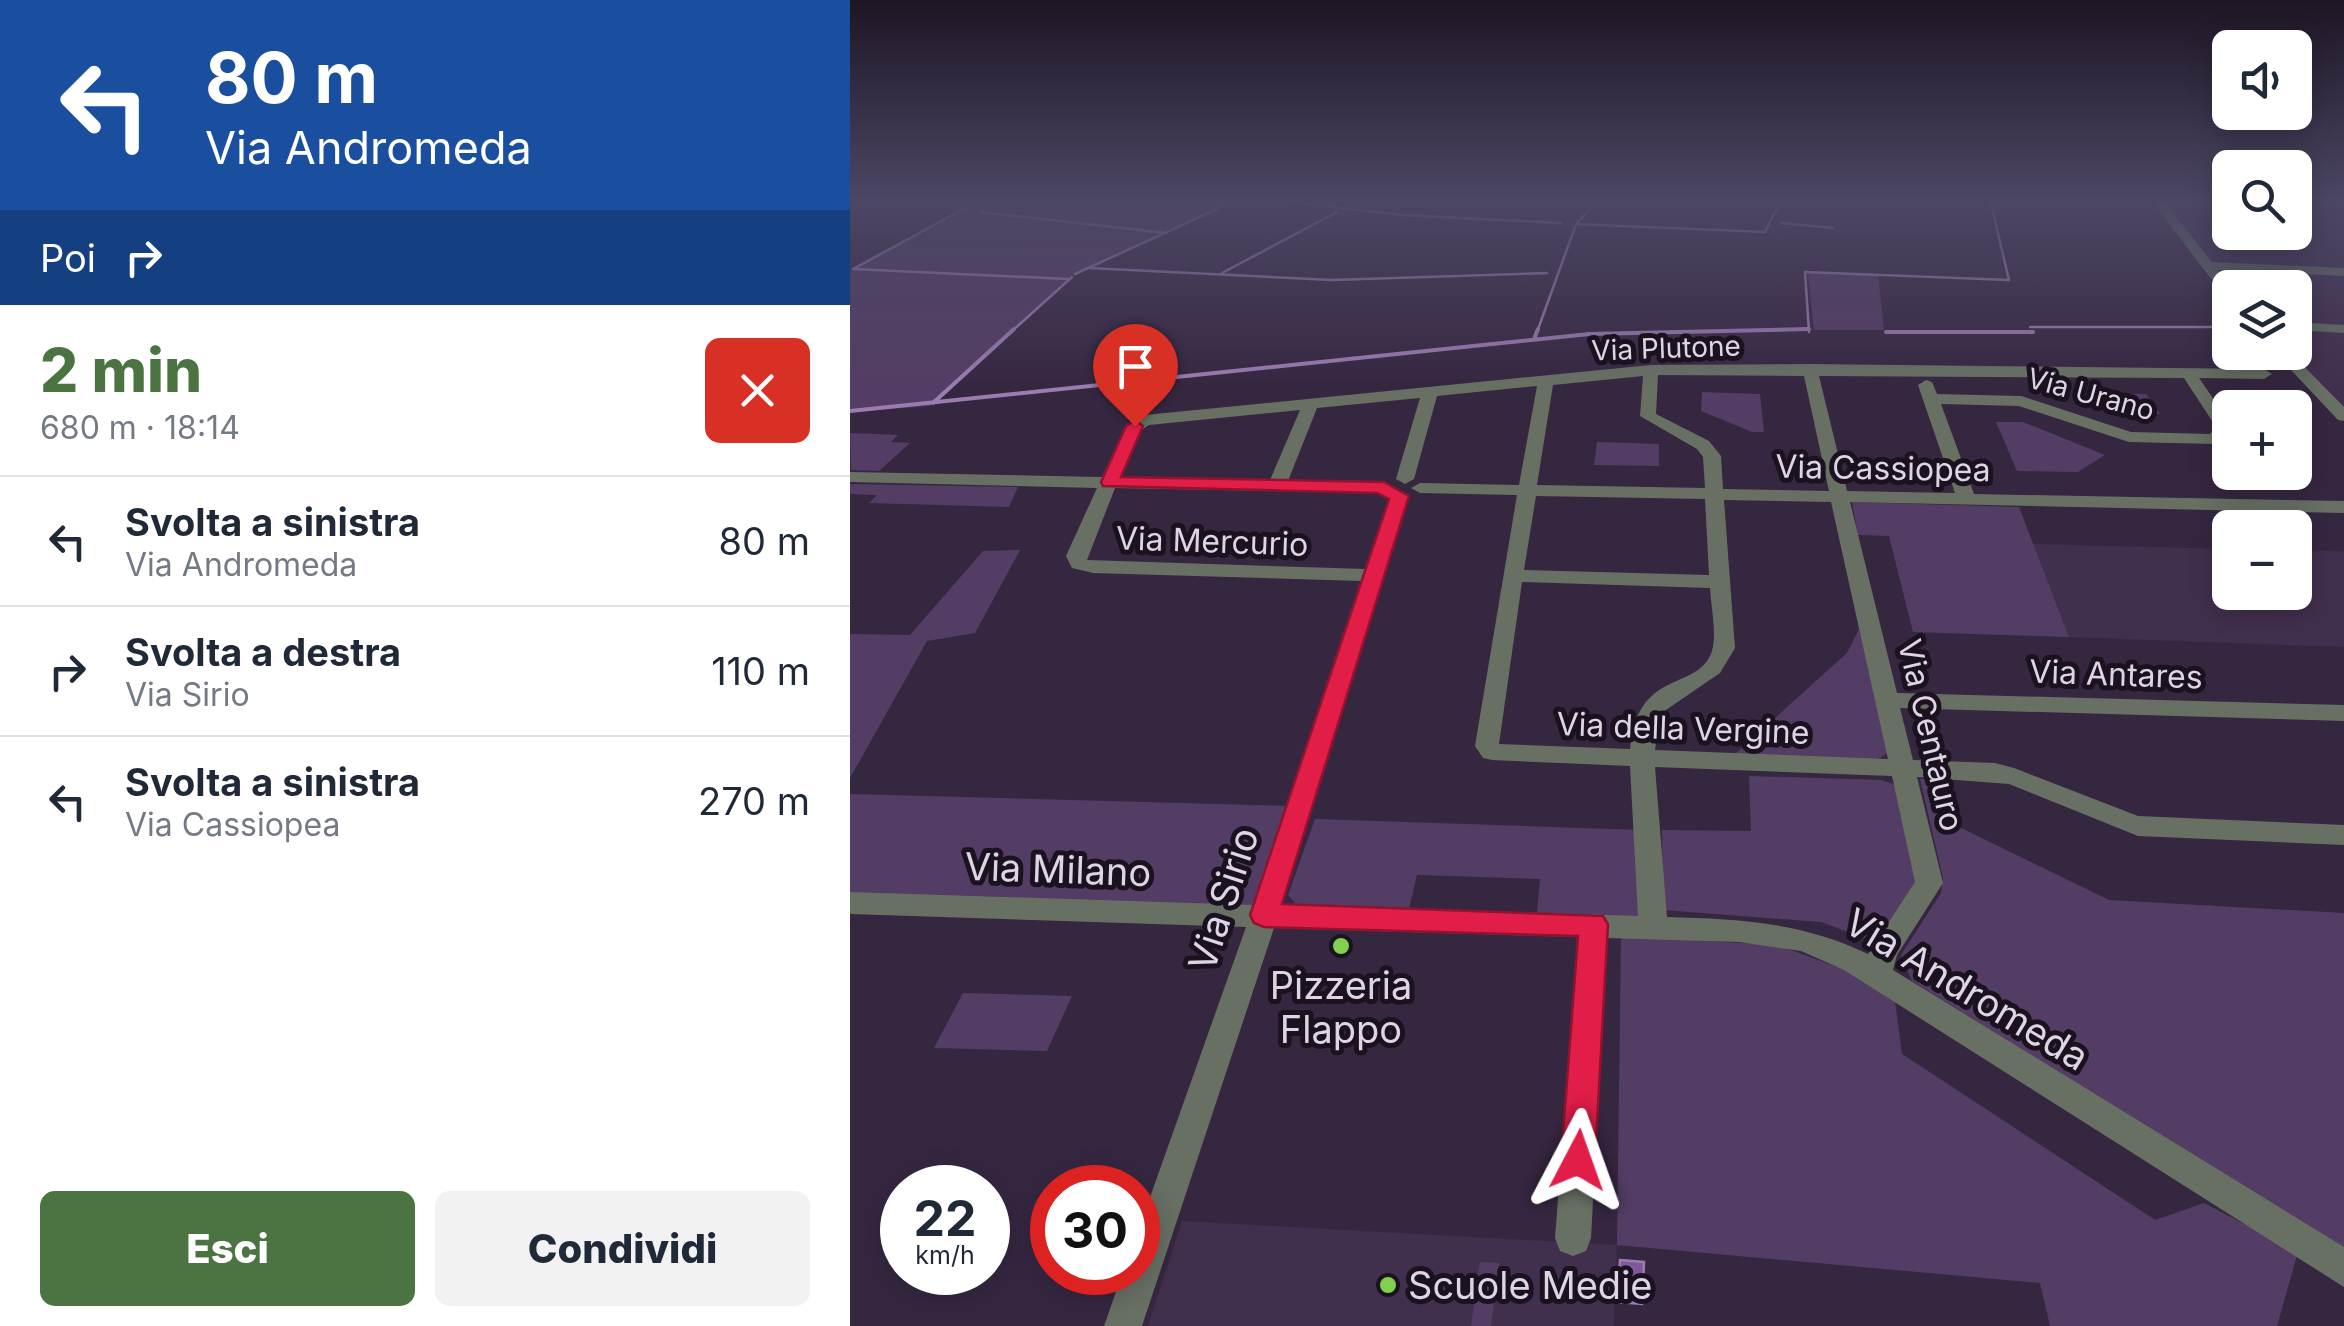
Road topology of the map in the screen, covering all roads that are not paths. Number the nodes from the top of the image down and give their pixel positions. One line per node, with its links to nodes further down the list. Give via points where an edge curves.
1 (2215, 262): 2 (street)
2 (2344, 272)
3 (2312, 327): 4 (street)
4 (2344, 329)
5 (1810, 369): 6 (street, Via Plutone); 7 (street, Via Plutone); 22 (street, Via Centauro)
6 (1651, 370): 11 (street, Via Plutone); 21 (street, via 1648,416 1709,450)
7 (1920, 370): 9 (street, Via Plutone); 13 (street)
8 (2299, 370): 15 (street)
9 (2188, 373): 10 (street, Via Plutone); 13 (street, Via Urano, via 2225,428 2215,439 2135,438 2026,402)
10 (2264, 374)
11 (1546, 379): 12 (street, Via Plutone); 20 (street)
12 (1431, 390): 14 (street, Via Plutone); 19 (street, Via Sirio)
13 (1930, 399): 23 (street)
14 (1312, 402): 17 (street, Via Plutone, via 1142,420); 18 (street)
15 (2344, 416)
16 (850, 477): 17 (street, Via Cassiopea)
17 (1110, 482): 18 (street, Via Cassiopea); 25 (street, Via Mercurio, via 1077,554 1084,566)
18 (1277, 485): 19 (street, Via Cassiopea)
19 (1402, 488): 20 (street, Via Cassiopea); 25 (street, Via Sirio)
20 (1526, 490): 21 (street, Via Cassiopea); 26 (street)
21 (1716, 494): 22 (street, Via Cassiopea); 27 (street)
22 (1840, 497): 23 (street, Via Cassiopea); 28 (street, Via Centauro)
23 (1967, 500): 24 (street, Via Cassiopea)
24 (2344, 507)
25 (1373, 576): 34 (street, Via Sirio)
26 (1515, 576): 27 (street); 30 (street, Via della Vergine, via 1487,746 1498,754)
27 (1721, 582): 30 (street, via 1722,655 1651,709)
28 (1887, 700): 29 (street, Via Antares); 31 (street, Via Centauro)
29 (2344, 714)
30 (1643, 758): 31 (street, Via della Vergine); 36 (street)
31 (1902, 768): 32 (street, Via della Vergine, via 2010,775 2148,828); 37 (street, Via Centauro, via 1929,883 1883,952)
32 (2344, 835)
33 (850, 903): 34 (street, Via Milano)
34 (1264, 915): 35 (street, Via Andromeda); 40 (street, Via Sirio)
35 (1593, 924): 36 (street, Via Andromeda); 38 (street)
36 (1652, 926): 37 (street, Via Andromeda, via 1787,936 1832,950)
37 (1877, 976): 39 (street, Via Andromeda)
38 (1573, 1238)
39 (2344, 1268)
40 (1123, 1326)

